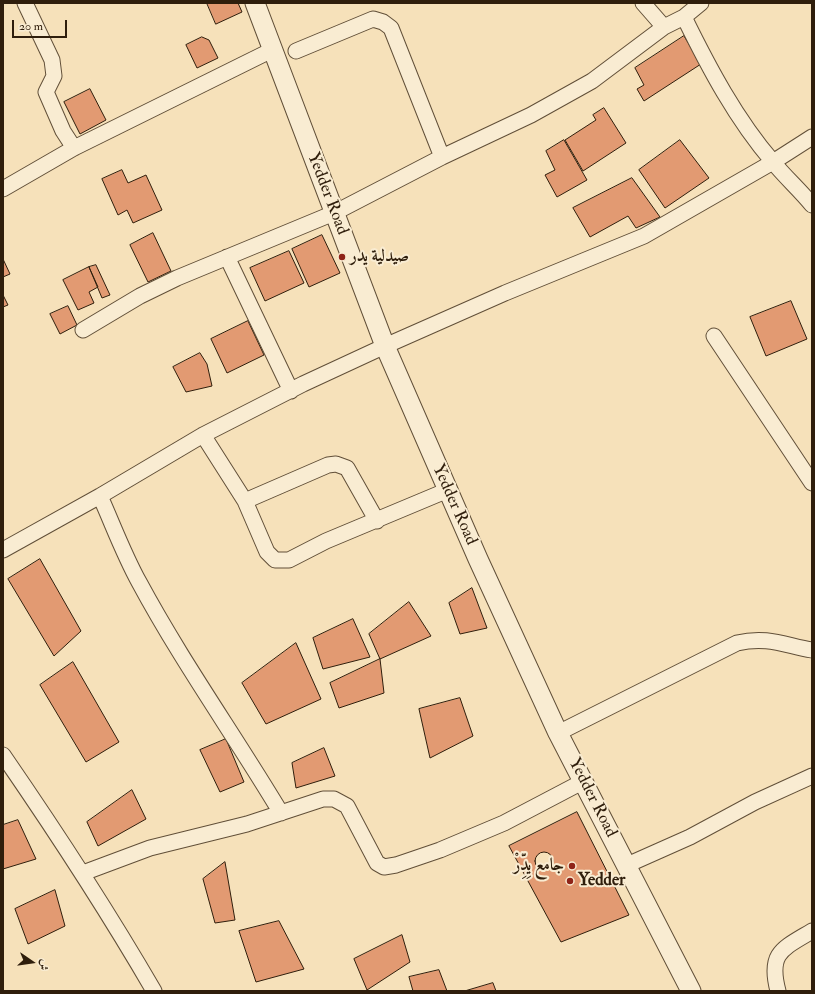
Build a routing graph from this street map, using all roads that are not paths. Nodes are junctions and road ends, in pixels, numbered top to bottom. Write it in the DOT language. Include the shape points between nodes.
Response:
graph roads {
  1 [pos="25,3"];
  2 [pos="255,3"];
  3 [pos="643,3"];
  4 [pos="701,3"];
  5 [pos="684,17"];
  6 [pos="664,27"];
  7 [pos="272,50"];
  8 [pos="296,51"];
  9 [pos="812,137"];
  10 [pos="74,148"];
  11 [pos="442,157"];
  12 [pos="773,162"];
  13 [pos="3,189"];
  14 [pos="812,205"];
  15 [pos="334,213"];
  16 [pos="227,257"];
  17 [pos="83,330"];
  18 [pos="714,336"];
  19 [pos="385,346"];
  20 [pos="291,391"];
  21 [pos="203,435"];
  22 [pos="812,483"];
  23 [pos="448,490"];
  24 [pos="100,496"];
  25 [pos="245,501"];
  26 [pos="377,521"];
  27 [pos="3,550"];
  28 [pos="812,650"];
  29 [pos="558,733"];
  30 [pos="3,755"];
  31 [pos="812,776"];
  32 [pos="584,781"];
  33 [pos="281,813"];
  34 [pos="627,865"];
  35 [pos="83,873"];
  36 [pos="812,931"];
  37 [pos="154,991"];
  38 [pos="691,991"];
  39 [pos="778,991"];
  1 -- 10 [label="street" via="52,60 54,76 46,92 63,131"];
  2 -- 7 [label="street, Yedder Road"];
  3 -- 6 [label="street"];
  4 -- 5 [label="street"];
  5 -- 6 [label="street"];
  5 -- 12 [label="street" via="723,90 744,124"];
  6 -- 11 [label="street" via="592,80 532,115"];
  7 -- 10 [label="street"];
  7 -- 15 [label="street, Yedder Road"];
  8 -- 11 [label="street" via="373,19 383,22 390,28"];
  9 -- 12 [label="street"];
  10 -- 13 [label="street"];
  11 -- 15 [label="street"];
  12 -- 14 [label="street"];
  12 -- 19 [label="street" via="644,236"];
  15 -- 16 [label="street"];
  15 -- 19 [label="street, Yedder Road"];
  16 -- 17 [label="street" via="140,296"];
  16 -- 20 [label="street"];
  18 -- 22 [label="street"];
  19 -- 20 [label="street"];
  19 -- 23 [label="street, Yedder Road"];
  20 -- 21 [label="street"];
  21 -- 24 [label="street"];
  21 -- 25 [label="street"];
  23 -- 26 [label="street"];
  23 -- 29 [label="street, Yedder Road"];
  24 -- 27 [label="street"];
  24 -- 33 [label="street" via="139,581 200,686"];
  25 -- 26 [label="street" via="328,465 336,464 347,468"];
  25 -- 26 [label="street" via="267,552 278,561 289,560 326,541"];
  28 -- 29 [label="street" via="777,642 748,640 737,643"];
  29 -- 32 [label="street, Yedder Road"];
  30 -- 35 [label="street"];
  31 -- 34 [label="street"];
  32 -- 33 [label="street" via="504,823 440,850 384,867 377,863 350,811 341,802 323,799"];
  32 -- 34 [label="street, Yedder Road"];
  33 -- 35 [label="street" via="150,848"];
  34 -- 38 [label="street, Yedder Road"];
  35 -- 37 [label="street"];
  36 -- 39 [label="street" via="792,942 777,956 774,975"];
}
